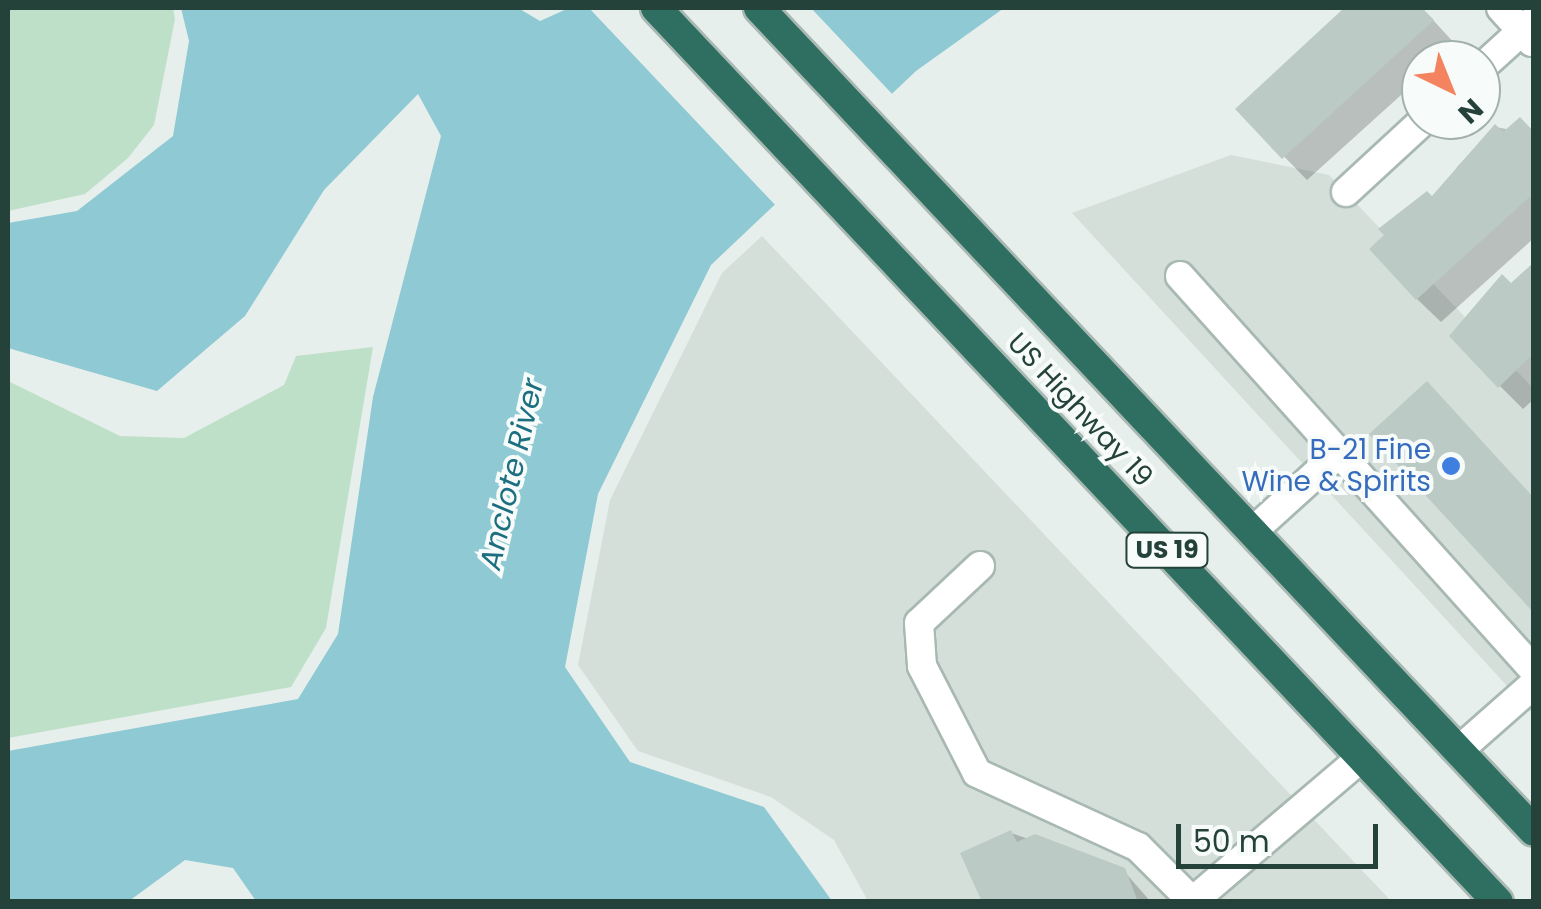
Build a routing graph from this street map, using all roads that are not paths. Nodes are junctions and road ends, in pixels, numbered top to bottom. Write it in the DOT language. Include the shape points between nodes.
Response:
graph roads {
  1 [pos="656,8"];
  2 [pos="759,8"];
  3 [pos="1501,8"];
  4 [pos="1530,31"];
  5 [pos="1501,53"];
  6 [pos="1402,140"];
  7 [pos="1346,192"];
  8 [pos="1180,276"];
  9 [pos="1339,452"];
  10 [pos="1252,532"];
  11 [pos="980,566"];
  12 [pos="1534,670"];
  13 [pos="1534,684"];
  14 [pos="1458,750"];
  15 [pos="1362,757"];
  16 [pos="1534,831"];
  17 [pos="1193,901"];
  18 [pos="1498,902"];
  1 -- 15 [label="highway, US Highway 19 / US 19"];
  2 -- 10 [label="highway, US Highway 19 / US 19"];
  3 -- 4 [label="street"];
  4 -- 5 [label="street"];
  6 -- 7 [label="street"];
  8 -- 9 [label="street"];
  9 -- 10 [label="street"];
  9 -- 12 [label="street"];
  10 -- 14 [label="highway, US Highway 19 / US 19"];
  11 -- 17 [label="street" via="919,622 922,666 977,773 1138,847"];
  13 -- 14 [label="street"];
  14 -- 16 [label="highway, US Highway 19 / US 19"];
  15 -- 17 [label="street"];
  15 -- 18 [label="highway, US Highway 19 / US 19"];
}
